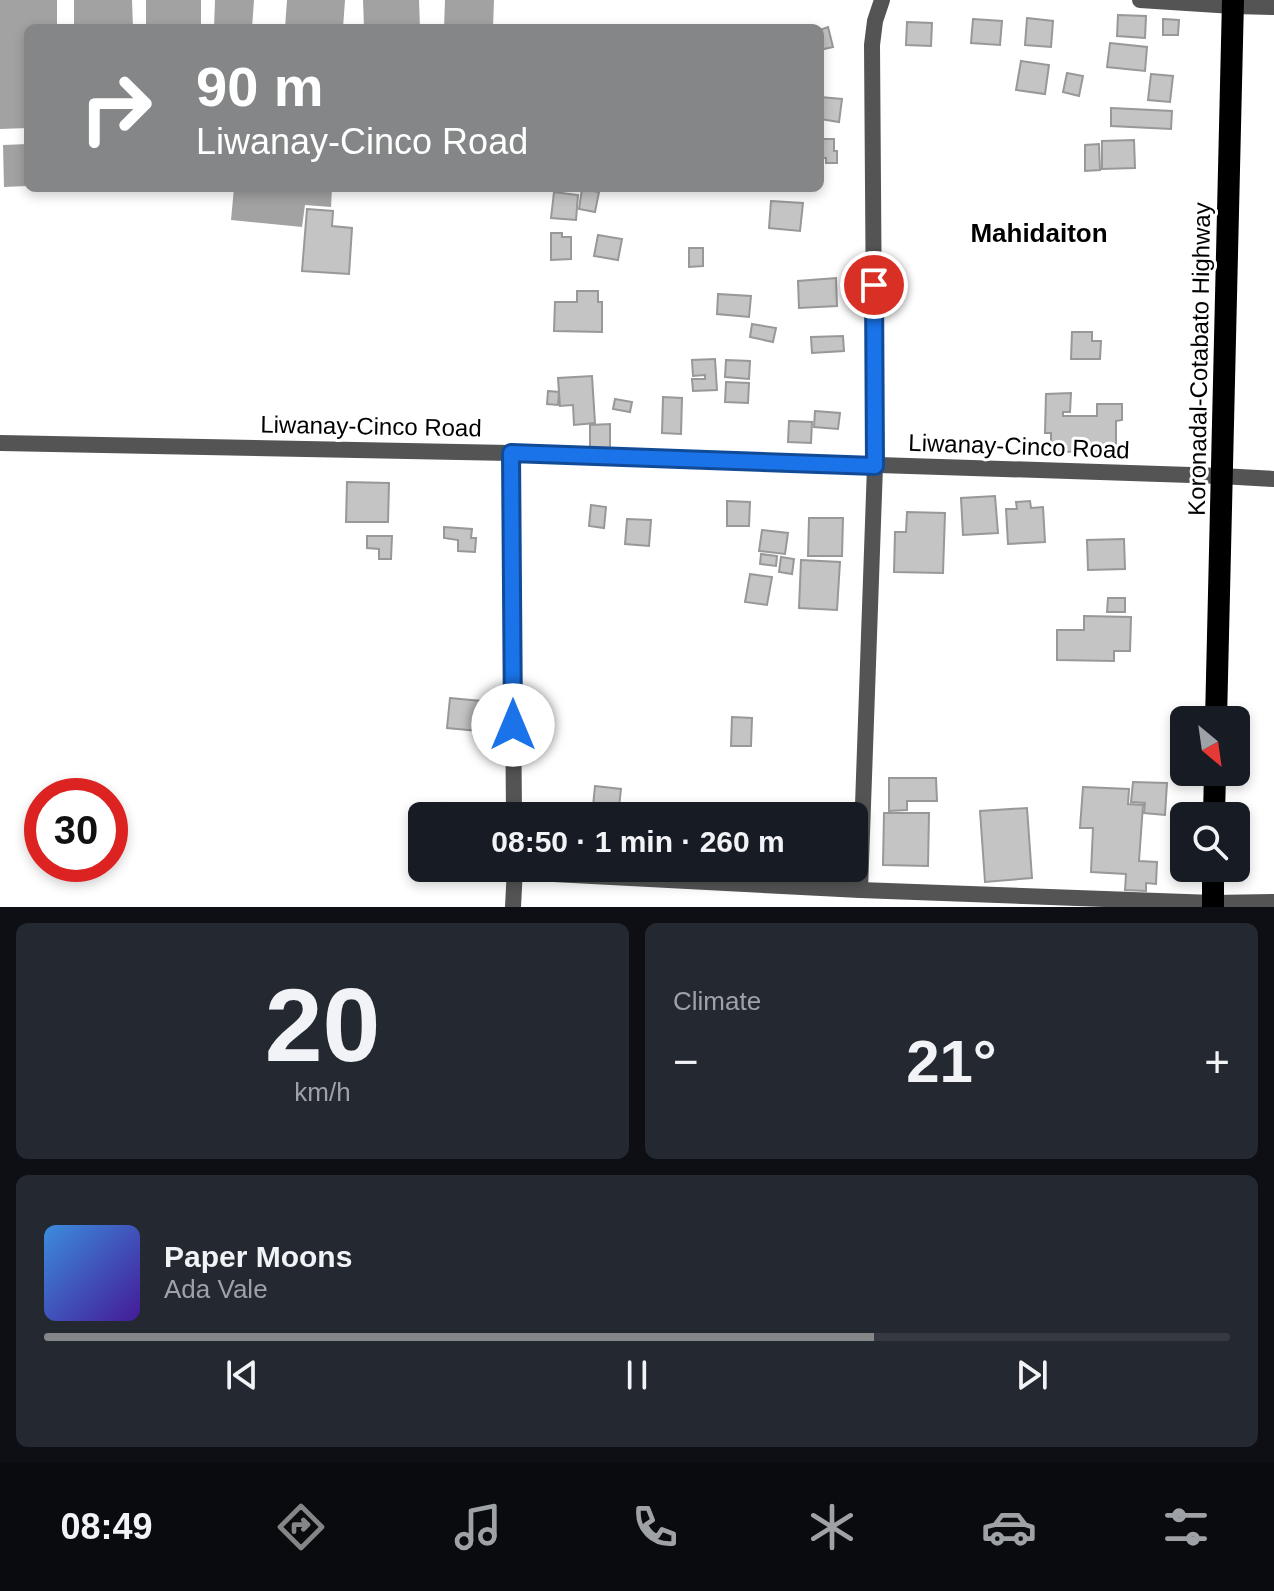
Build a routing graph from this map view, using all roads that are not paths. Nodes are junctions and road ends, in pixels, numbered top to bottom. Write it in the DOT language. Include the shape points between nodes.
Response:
graph roads {
  1 [pos="882,0"];
  2 [pos="1140,0"];
  3 [pos="1233,3"];
  4 [pos="1274,7"];
  5 [pos="0,443"];
  6 [pos="511,453"];
  7 [pos="875,466"];
  8 [pos="1221,476"];
  9 [pos="1274,479"];
  10 [pos="1216,706"];
  11 [pos="514,802"];
  12 [pos="514,882"];
  13 [pos="722,882"];
  14 [pos="1213,882"];
  15 [pos="860,890"];
  16 [pos="1274,902"];
  17 [pos="1213,905"];
  18 [pos="513,907"];
  1 -- 7 [label="street" via="872,45"];
  2 -- 3 [label="street"];
  3 -- 4 [label="street"];
  3 -- 8 [label="highway, Koronadal-Cotabato Highway"];
  5 -- 6 [label="street, Liwanay-Cinco Road"];
  6 -- 7 [label="street, Liwanay-Cinco Road"];
  6 -- 11 [label="street"];
  7 -- 8 [label="street, Liwanay-Cinco Road"];
  7 -- 15 [label="street"];
  8 -- 9 [label="street, Liwanay-Cinco Road"];
  8 -- 10 [label="highway, Koronadal-Cotabato Highway"];
  12 -- 18 [label="street"];
  13 -- 15 [label="street"];
  14 -- 17 [label="highway"];
  15 -- 17 [label="street"];
  16 -- 17 [label="street"];
}
